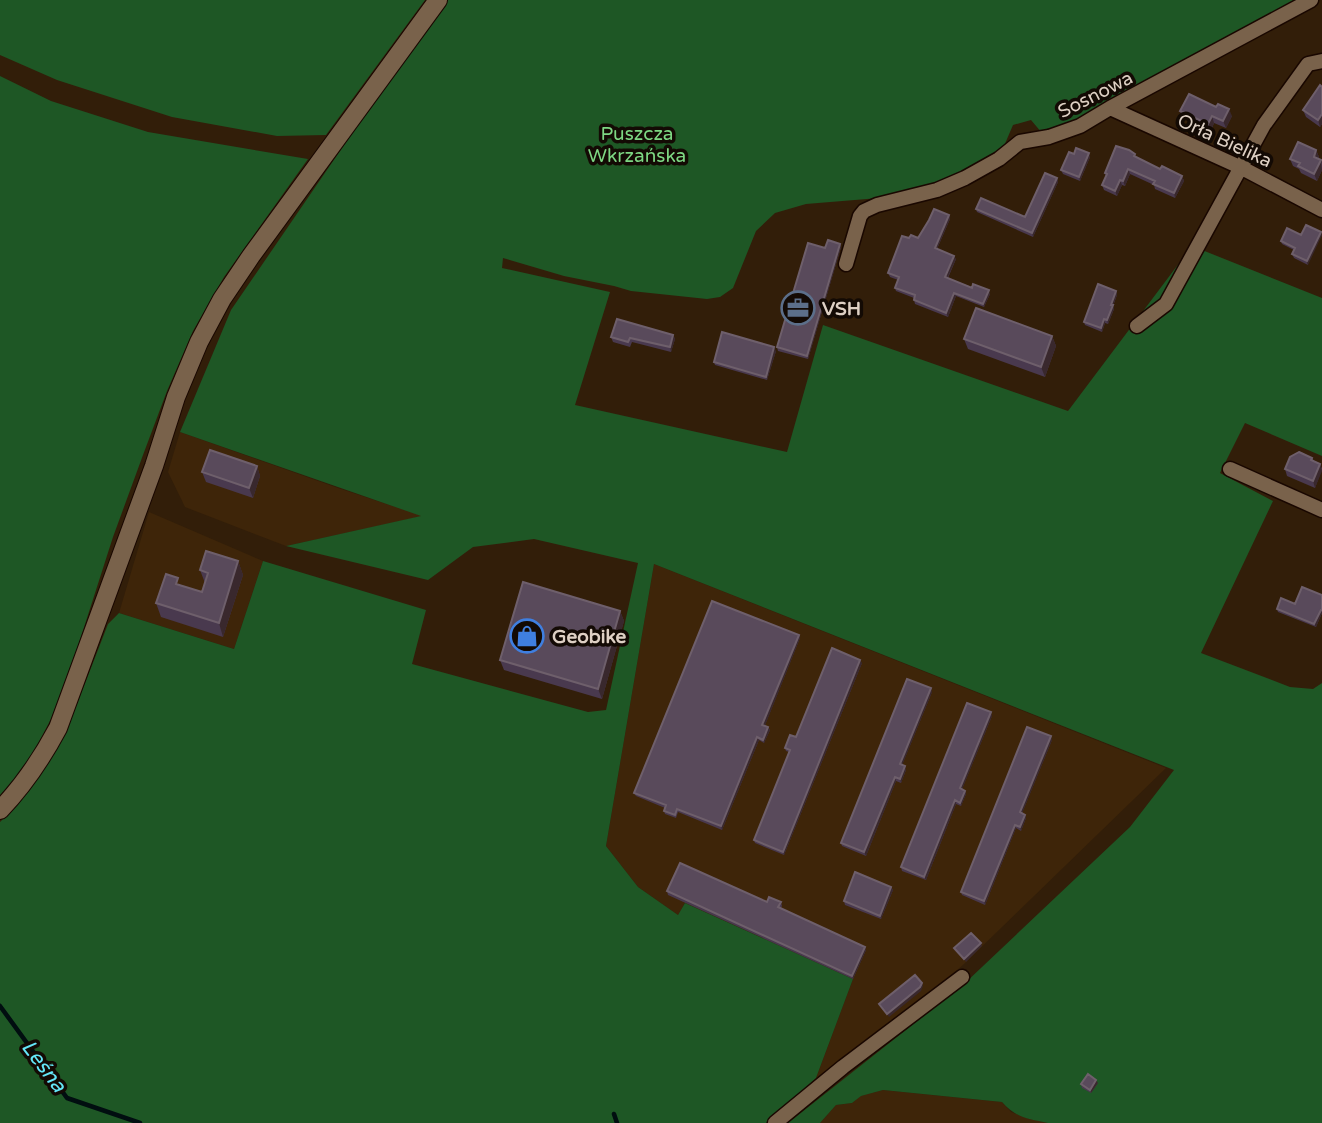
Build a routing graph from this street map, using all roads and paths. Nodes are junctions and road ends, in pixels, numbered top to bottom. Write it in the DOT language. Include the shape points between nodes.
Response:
graph roads {
  1 [pos="438,0"];
  2 [pos="1311,0"];
  3 [pos="1322,61"];
  4 [pos="1111,108"];
  5 [pos="1242,168"];
  6 [pos="1322,210"];
  7 [pos="846,264"];
  8 [pos="1137,326"];
  9 [pos="1230,469"];
  10 [pos="1322,510"];
  11 [pos="0,810"];
  12 [pos="962,977"];
  13 [pos="775,1123"];
  1 -- 11 [label="street" via="222,299 176,397 58,728 30,776"];
  2 -- 4 [label="street, Sosnowa"];
  3 -- 5 [label="street" via="1308,64 1264,125"];
  4 -- 5 [label="street, Orła Bielika"];
  4 -- 7 [label="street, Sosnowa" via="1080,126 1020,142 999,159 937,190 864,211"];
  5 -- 6 [label="street, Orła Bielika"];
  5 -- 8 [label="street" via="1166,304"];
  9 -- 10 [label="street"];
  12 -- 13 [label="street"];
}
